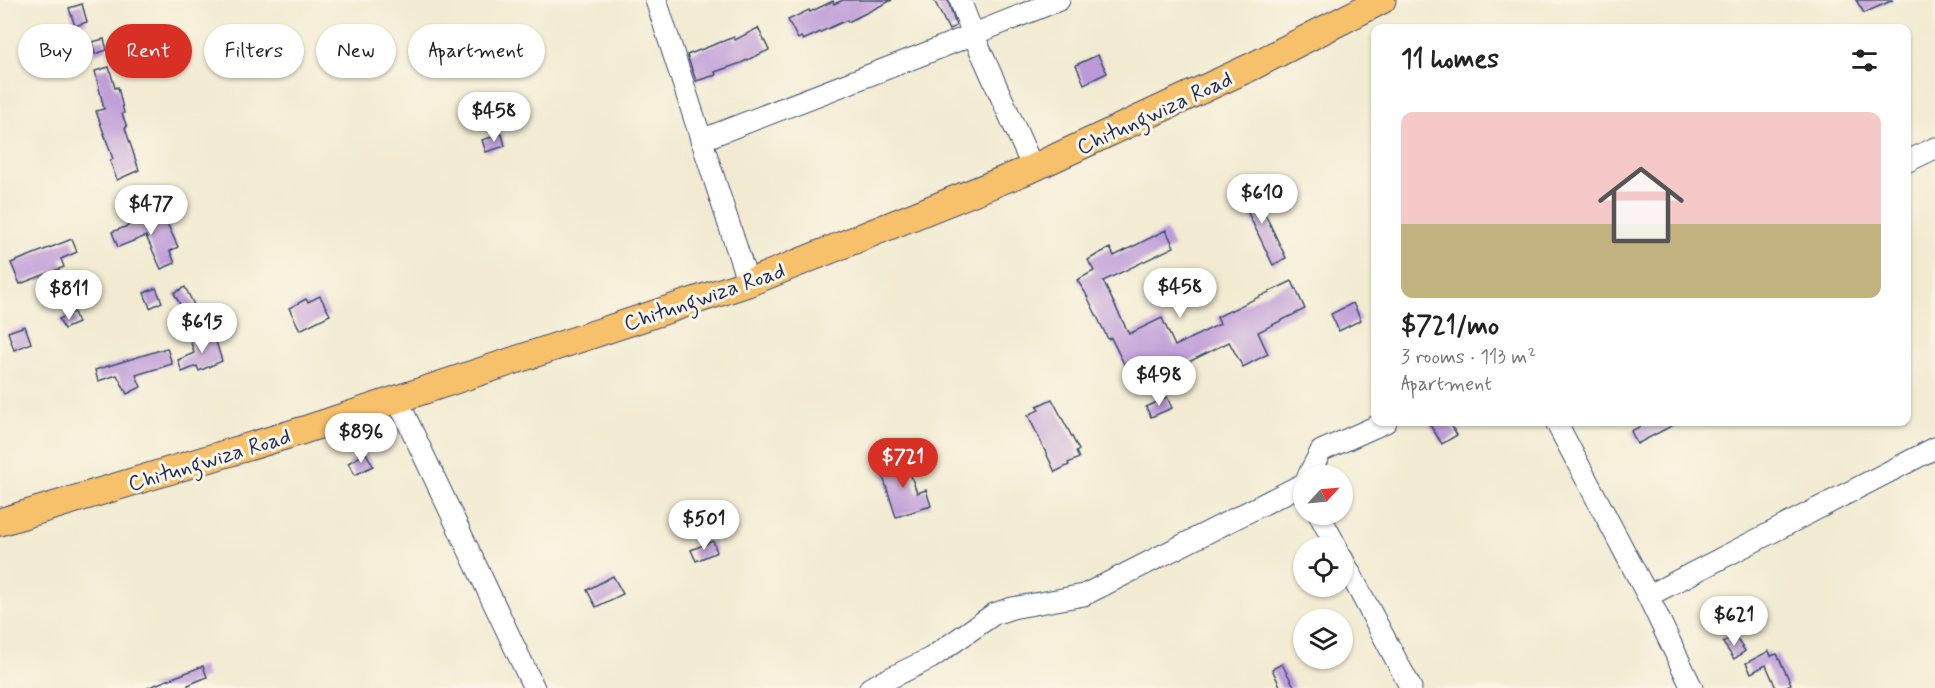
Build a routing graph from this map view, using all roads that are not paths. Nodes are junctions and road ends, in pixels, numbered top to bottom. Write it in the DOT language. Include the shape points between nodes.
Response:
graph roads {
  1 [pos="656,0"];
  2 [pos="960,0"];
  3 [pos="1059,0"];
  4 [pos="1382,0"];
  5 [pos="973,34"];
  6 [pos="700,140"];
  7 [pos="1935,148"];
  8 [pos="1911,160"];
  9 [pos="1033,168"];
  10 [pos="748,283"];
  11 [pos="397,399"];
  12 [pos="1377,426"];
  13 [pos="1558,426"];
  14 [pos="1935,448"];
  15 [pos="1314,465"];
  16 [pos="1293,489"];
  17 [pos="0,522"];
  18 [pos="1353,579"];
  19 [pos="1648,596"];
  20 [pos="534,688"];
  21 [pos="870,688"];
  22 [pos="1411,688"];
  23 [pos="1692,688"];
  1 -- 6 [label="street"];
  2 -- 5 [label="street"];
  3 -- 5 [label="street"];
  4 -- 9 [label="main road, Chitungwiza Road" via="1253,66"];
  5 -- 6 [label="street"];
  5 -- 9 [label="street"];
  6 -- 10 [label="street"];
  7 -- 8 [label="street"];
  9 -- 10 [label="main road, Chitungwiza Road"];
  10 -- 11 [label="main road, Chitungwiza Road"];
  11 -- 17 [label="main road, Chitungwiza Road"];
  11 -- 20 [label="street"];
  12 -- 15 [label="street" via="1321,451"];
  13 -- 19 [label="street"];
  14 -- 19 [label="street"];
  16 -- 21 [label="street" via="1084,595 994,614 931,658"];
  18 -- 22 [label="street"];
  19 -- 23 [label="street"];
}
